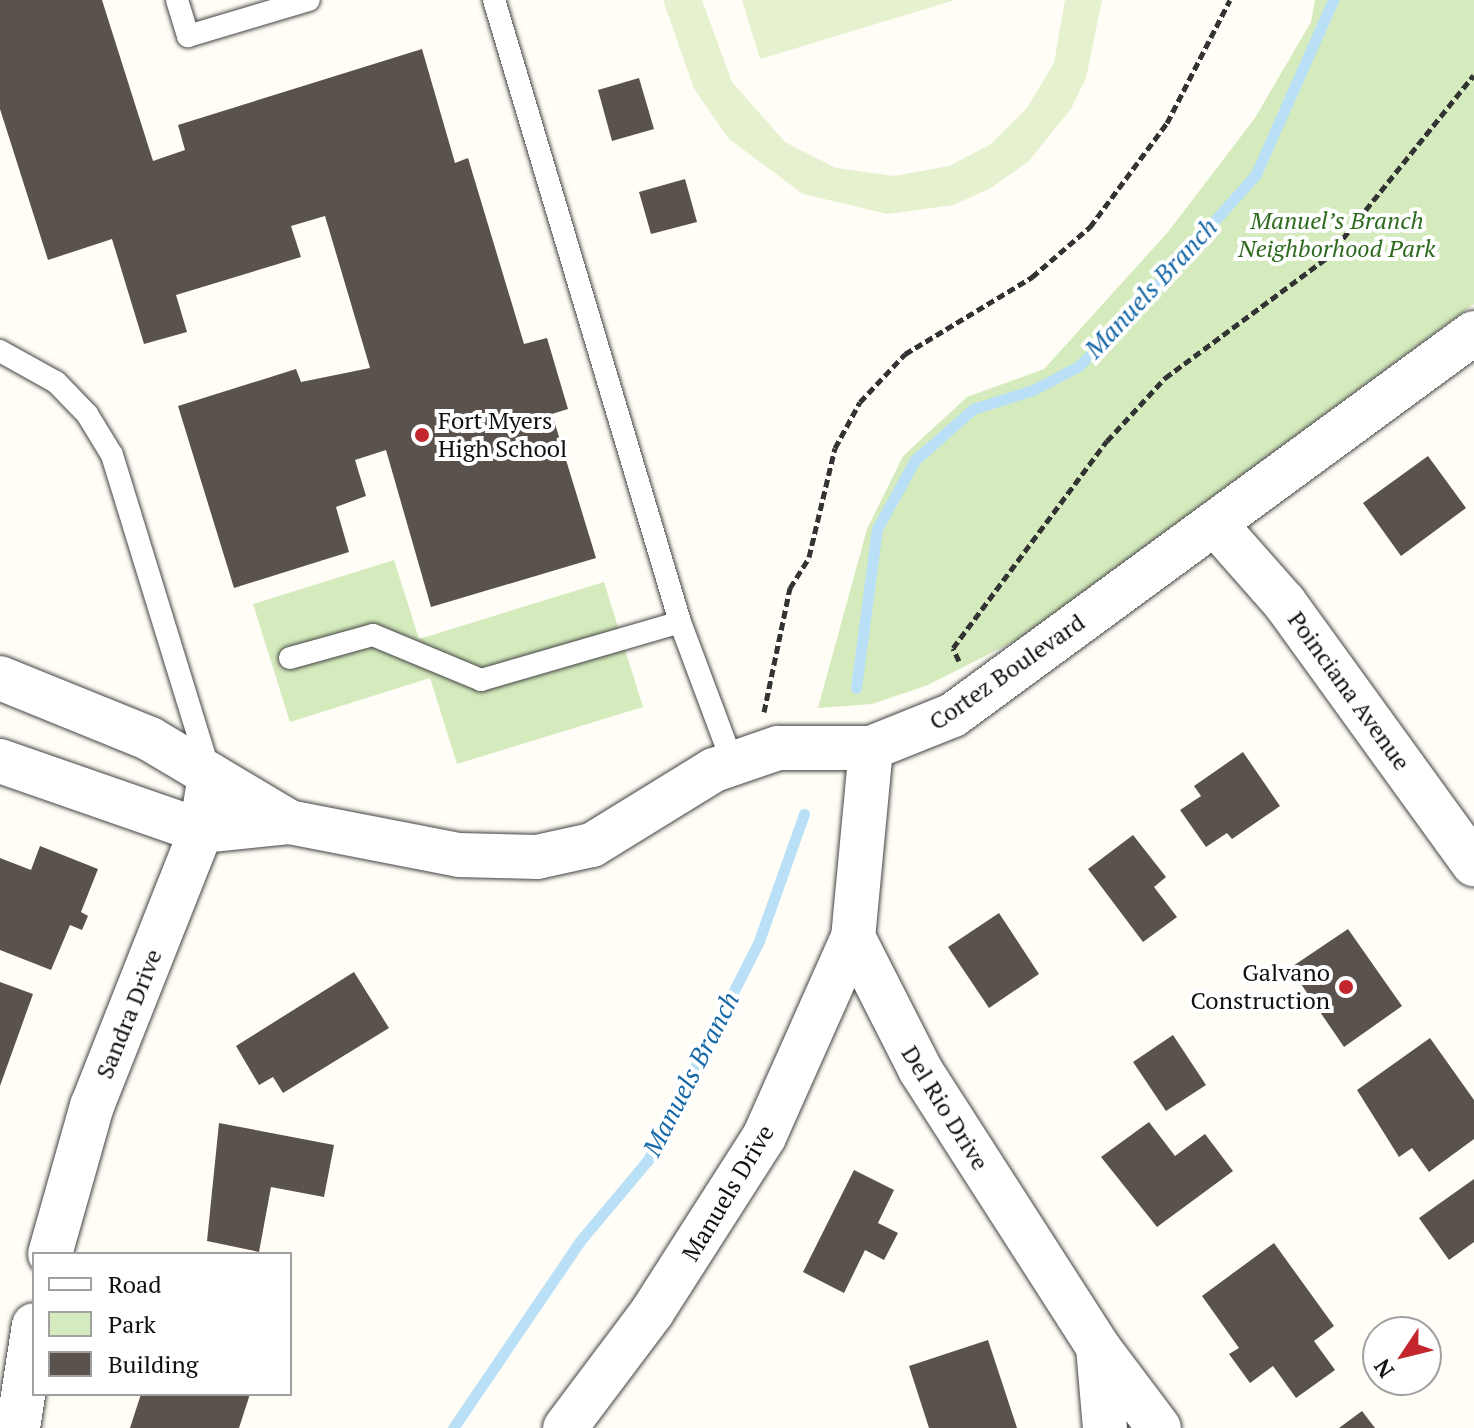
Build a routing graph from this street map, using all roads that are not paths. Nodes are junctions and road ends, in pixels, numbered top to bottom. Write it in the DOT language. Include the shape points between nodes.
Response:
graph roads {
  1 [pos="177,0"];
  2 [pos="309,0"];
  3 [pos="494,0"];
  4 [pos="1474,333"];
  5 [pos="0,351"];
  6 [pos="1216,525"];
  7 [pos="680,622"];
  8 [pos="290,658"];
  9 [pos="0,678"];
  10 [pos="871,748"];
  11 [pos="744,760"];
  12 [pos="0,761"];
  13 [pos="210,775"];
  14 [pos="289,822"];
  15 [pos="201,831"];
  16 [pos="1474,864"];
  17 [pos="853,937"];
  18 [pos="51,1252"];
  19 [pos="32,1338"];
  20 [pos="1098,1347"];
  21 [pos="18,1428"];
  22 [pos="565,1428"];
  23 [pos="1105,1428"];
  24 [pos="1159,1428"];
  1 -- 2 [label="lane" via="188,36"];
  3 -- 7 [label="lane"];
  4 -- 6 [label="street, Cortez Boulevard"];
  5 -- 13 [label="lane" via="56,382 87,414 112,455"];
  6 -- 10 [label="street, Cortez Boulevard" via="975,699 913,736"];
  6 -- 16 [label="street, Poinciana Avenue" via="1284,602"];
  7 -- 8 [label="lane" via="481,680 373,635"];
  7 -- 11 [label="lane"];
  9 -- 13 [label="street, Cortez Boulevard" via="150,739"];
  10 -- 11 [label="street, Cortez Boulevard" via="778,748"];
  10 -- 17 [label="street"];
  11 -- 14 [label="street, Cortez Boulevard" via="592,845 537,857 459,855"];
  12 -- 15 [label="street, Cortez Boulevard"];
  13 -- 14 [label="street, Cortez Boulevard"];
  13 -- 15 [label="street, Sandra Drive"];
  14 -- 15 [label="street, Cortez Boulevard"];
  15 -- 18 [label="street, Sandra Drive" via="92,1106"];
  17 -- 20 [label="street, Del Rio Drive" via="921,1071"];
  17 -- 22 [label="street, Manuels Drive" via="764,1137 652,1312"];
  19 -- 21 [label="street"];
  20 -- 23 [label="street"];
  20 -- 24 [label="street, Del Rio Drive"];
}
